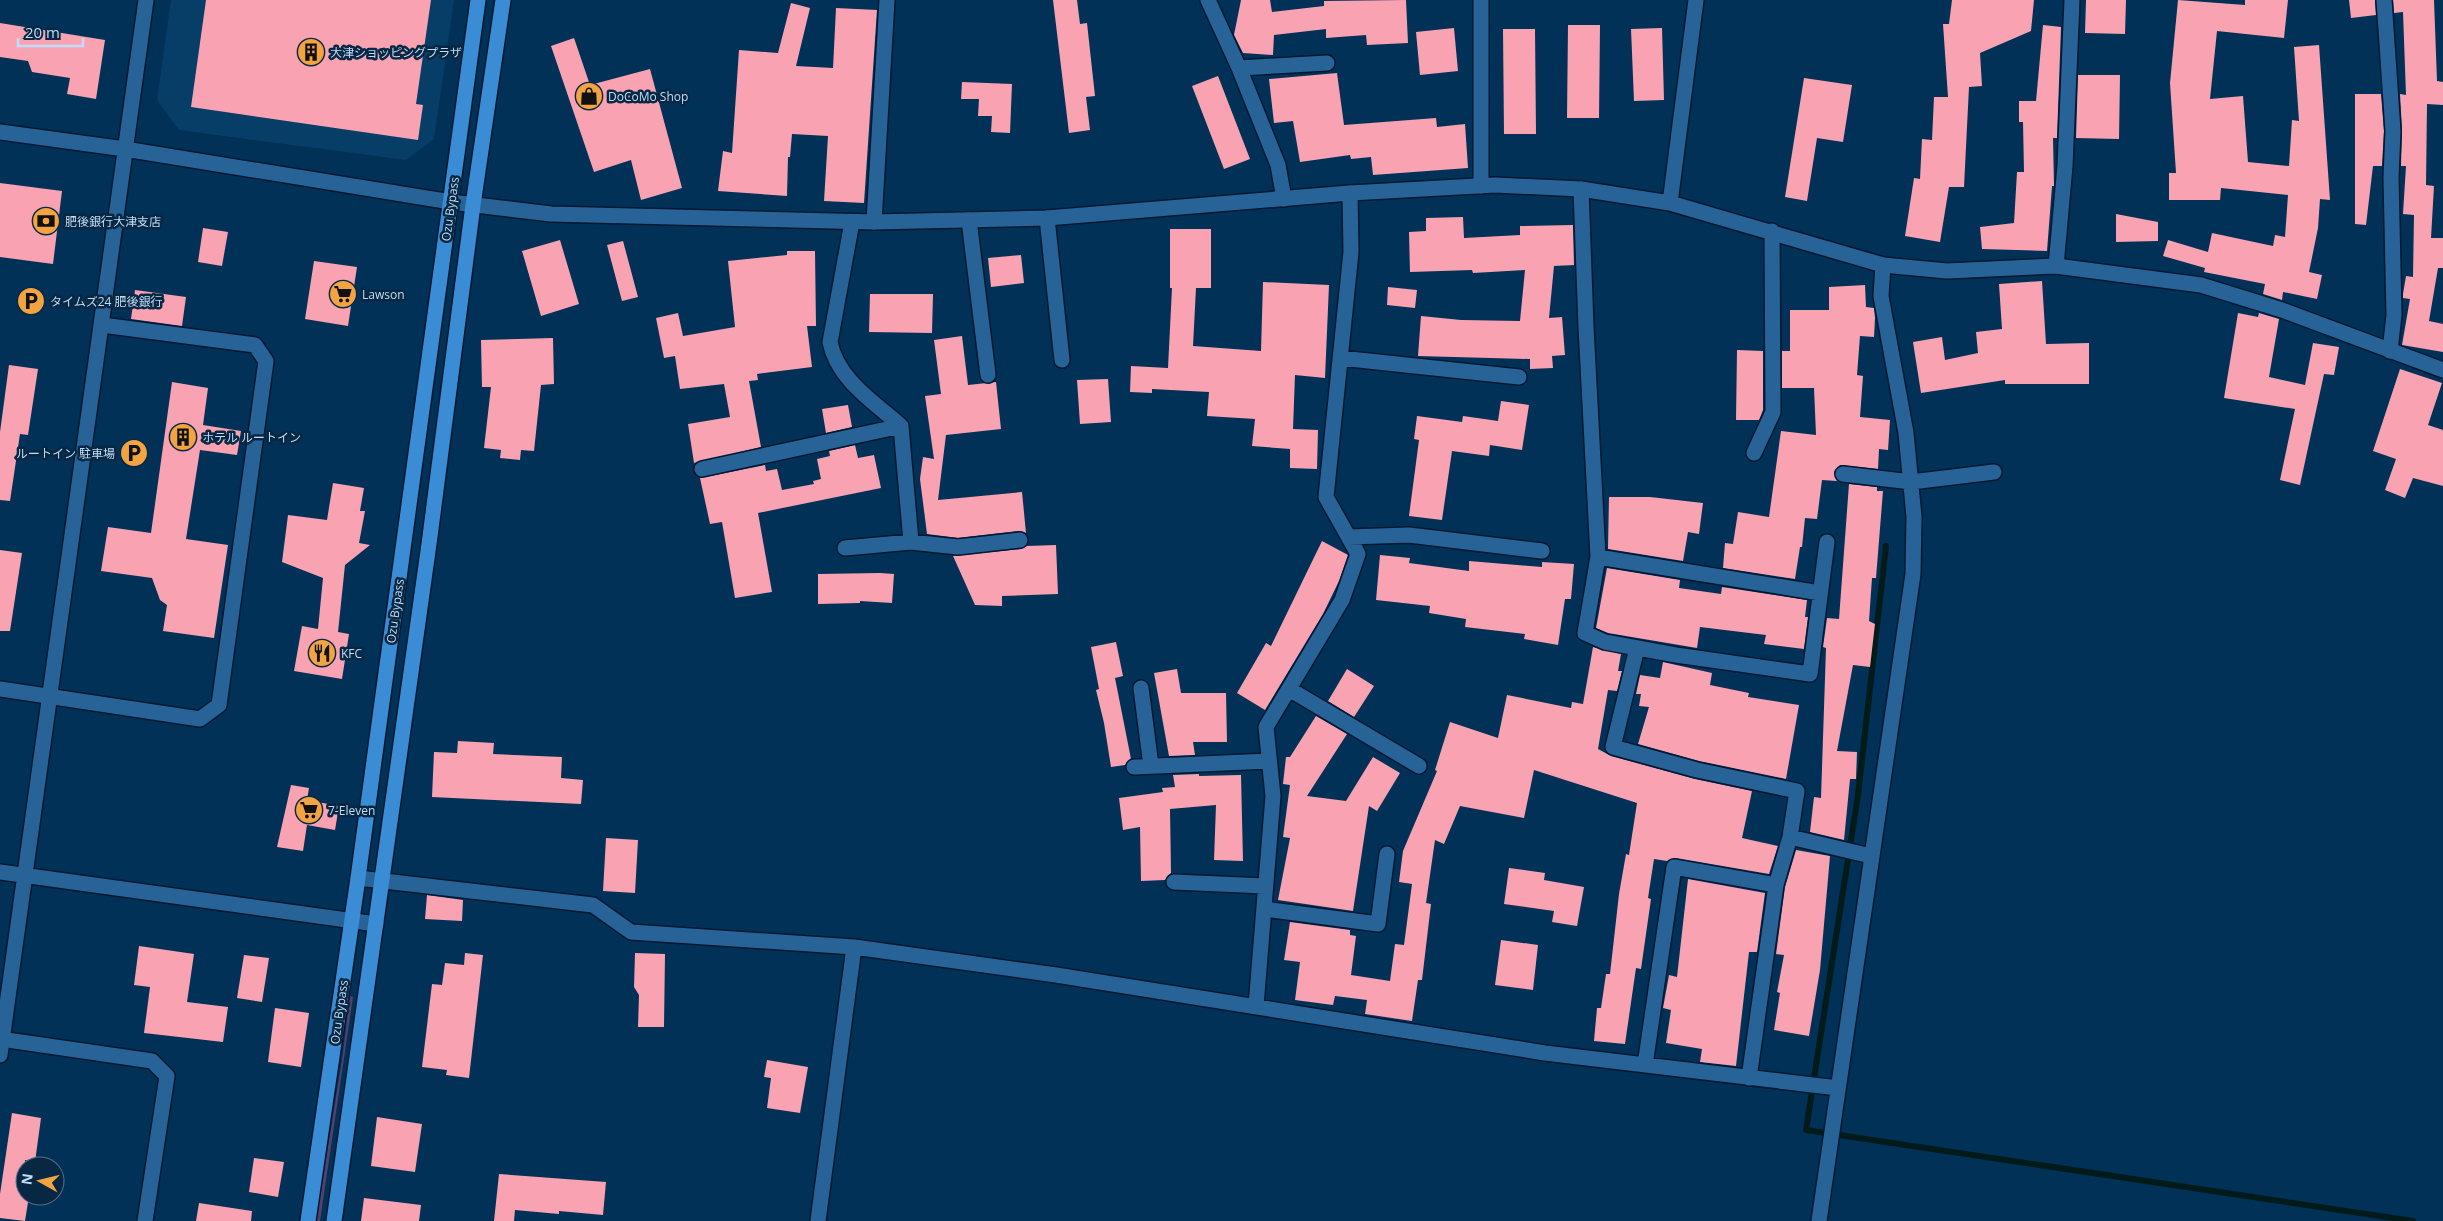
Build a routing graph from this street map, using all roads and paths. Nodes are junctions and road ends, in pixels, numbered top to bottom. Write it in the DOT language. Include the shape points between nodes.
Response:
graph roads {
  1 [pos="146,0"];
  2 [pos="478,0"];
  3 [pos="503,0"];
  4 [pos="887,0"];
  5 [pos="1208,0"];
  6 [pos="1481,0"];
  7 [pos="1696,0"];
  8 [pos="2072,0"];
  9 [pos="2384,0"];
  10 [pos="1327,63"];
  11 [pos="1239,68"];
  12 [pos="0,132"];
  13 [pos="125,149"];
  14 [pos="1481,186"];
  15 [pos="1581,189"];
  16 [pos="1350,193"];
  17 [pos="1284,199"];
  18 [pos="450,202"];
  19 [pos="1670,203"];
  20 [pos="473,205"];
  21 [pos="1047,218"];
  22 [pos="969,220"];
  23 [pos="852,222"];
  24 [pos="874,222"];
  25 [pos="1772,231"];
  26 [pos="1883,265"];
  27 [pos="2056,266"];
  28 [pos="102,325"];
  29 [pos="2390,351"];
  30 [pos="1340,358"];
  31 [pos="1062,360"];
  32 [pos="2443,370"];
  33 [pos="988,375"];
  34 [pos="1519,377"];
  35 [pos="901,426"];
  36 [pos="1754,453"];
  37 [pos="702,469"];
  38 [pos="1994,472"];
  39 [pos="1843,474"];
  40 [pos="1911,482"];
  41 [pos="1348,537"];
  42 [pos="1020,540"];
  43 [pos="911,542"];
  44 [pos="1827,542"];
  45 [pos="845,548"];
  46 [pos="1542,551"];
  47 [pos="1598,557"];
  48 [pos="1820,593"];
  49 [pos="1638,648"];
  50 [pos="1141,688"];
  51 [pos="1289,688"];
  52 [pos="0,689"];
  53 [pos="50,697"];
  54 [pos="1269,762"];
  55 [pos="1151,766"];
  56 [pos="1419,766"];
  57 [pos="1134,767"];
  58 [pos="1790,837"];
  59 [pos="1387,854"];
  60 [pos="1871,856"];
  61 [pos="0,872"];
  62 [pos="26,876"];
  63 [pos="358,878"];
  64 [pos="382,880"];
  65 [pos="1174,882"];
  66 [pos="1776,885"];
  67 [pos="1265,886"];
  68 [pos="1264,909"];
  69 [pos="352,920"];
  70 [pos="376,924"];
  71 [pos="854,947"];
  72 [pos="1256,1006"];
  73 [pos="1,1045"];
  74 [pos="1645,1065"];
  75 [pos="1749,1078"];
  76 [pos="1838,1088"];
  77 [pos="145,1221"];
  78 [pos="308,1221"];
  79 [pos="334,1221"];
  80 [pos="818,1221"];
  81 [pos="1819,1221"];
  1 -- 13 [label="street"];
  2 -- 18 [label="highway, Ozu Bypass"];
  3 -- 20 [label="highway, Ozu Bypass"];
  4 -- 24 [label="street"];
  5 -- 11 [label="street"];
  6 -- 14 [label="street"];
  7 -- 19 [label="street"];
  8 -- 27 [label="street" via="2065,166"];
  9 -- 29 [label="street" via="2393,131 2394,315"];
  10 -- 11 [label="street"];
  11 -- 17 [label="street" via="1278,164"];
  12 -- 13 [label="street"];
  13 -- 18 [label="street"];
  13 -- 28 [label="street"];
  14 -- 15 [label="street"];
  14 -- 16 [label="street"];
  15 -- 19 [label="street"];
  15 -- 47 [label="street"];
  16 -- 17 [label="street"];
  16 -- 30 [label="street" via="1351,252"];
  17 -- 21 [label="street"];
  18 -- 20 [label="street"];
  18 -- 63 [label="highway, Ozu Bypass"];
  19 -- 25 [label="street"];
  20 -- 23 [label="street" via="551,214"];
  20 -- 64 [label="highway, Ozu Bypass"];
  21 -- 22 [label="street"];
  21 -- 31 [label="street"];
  22 -- 24 [label="street"];
  22 -- 33 [label="street"];
  23 -- 24 [label="street"];
  23 -- 35 [label="street" via="830,342 833,356 842,373"];
  25 -- 26 [label="street"];
  25 -- 36 [label="street" via="1773,412"];
  26 -- 27 [label="street" via="1947,271"];
  26 -- 40 [label="street" via="1881,296 1906,432"];
  27 -- 29 [label="street" via="2201,285 2282,310"];
  28 -- 53 [label="street"];
  28 -- 53 [label="street" via="255,345 266,362 219,705 200,718"];
  29 -- 32 [label="street"];
  30 -- 34 [label="street"];
  30 -- 41 [label="street" via="1326,497"];
  35 -- 37 [label="street"];
  35 -- 43 [label="street"];
  38 -- 40 [label="street"];
  39 -- 40 [label="street"];
  40 -- 60 [label="street" via="1913,574"];
  41 -- 46 [label="street" via="1409,535"];
  41 -- 51 [label="street" via="1358,554 1342,600"];
  42 -- 43 [label="street" via="958,547"];
  43 -- 45 [label="street"];
  44 -- 48 [label="street"];
  47 -- 48 [label="street"];
  47 -- 49 [label="street" via="1585,633 1604,642"];
  48 -- 49 [label="street" via="1810,674"];
  49 -- 58 [label="street" via="1613,747 1697,770 1797,791"];
  50 -- 55 [label="street"];
  51 -- 54 [label="street" via="1266,727"];
  51 -- 56 [label="street"];
  52 -- 53 [label="street"];
  53 -- 62 [label="street"];
  54 -- 55 [label="street"];
  54 -- 67 [label="street" via="1273,796"];
  55 -- 57 [label="street"];
  58 -- 60 [label="street"];
  58 -- 66 [label="street"];
  59 -- 68 [label="street" via="1378,924"];
  60 -- 76 [label="street"];
  61 -- 62 [label="street"];
  62 -- 69 [label="street"];
  62 -- 73 [label="street"];
  63 -- 64 [label="street"];
  63 -- 69 [label="highway, Ozu Bypass"];
  64 -- 70 [label="highway, Ozu Bypass"];
  64 -- 71 [label="street" via="593,905 631,932"];
  65 -- 67 [label="street"];
  66 -- 74 [label="street" via="1674,868"];
  66 -- 75 [label="street"];
  67 -- 68 [label="street"];
  68 -- 72 [label="street"];
  69 -- 70 [label="street"];
  69 -- 78 [label="highway, Ozu Bypass"];
  70 -- 79 [label="highway, Ozu Bypass"];
  71 -- 72 [label="street"];
  71 -- 80 [label="street"];
  72 -- 74 [label="street" via="1545,1053"];
  73 -- 77 [label="street" via="152,1061 167,1076"];
  74 -- 75 [label="street"];
  75 -- 76 [label="street"];
  76 -- 81 [label="street"];
}
